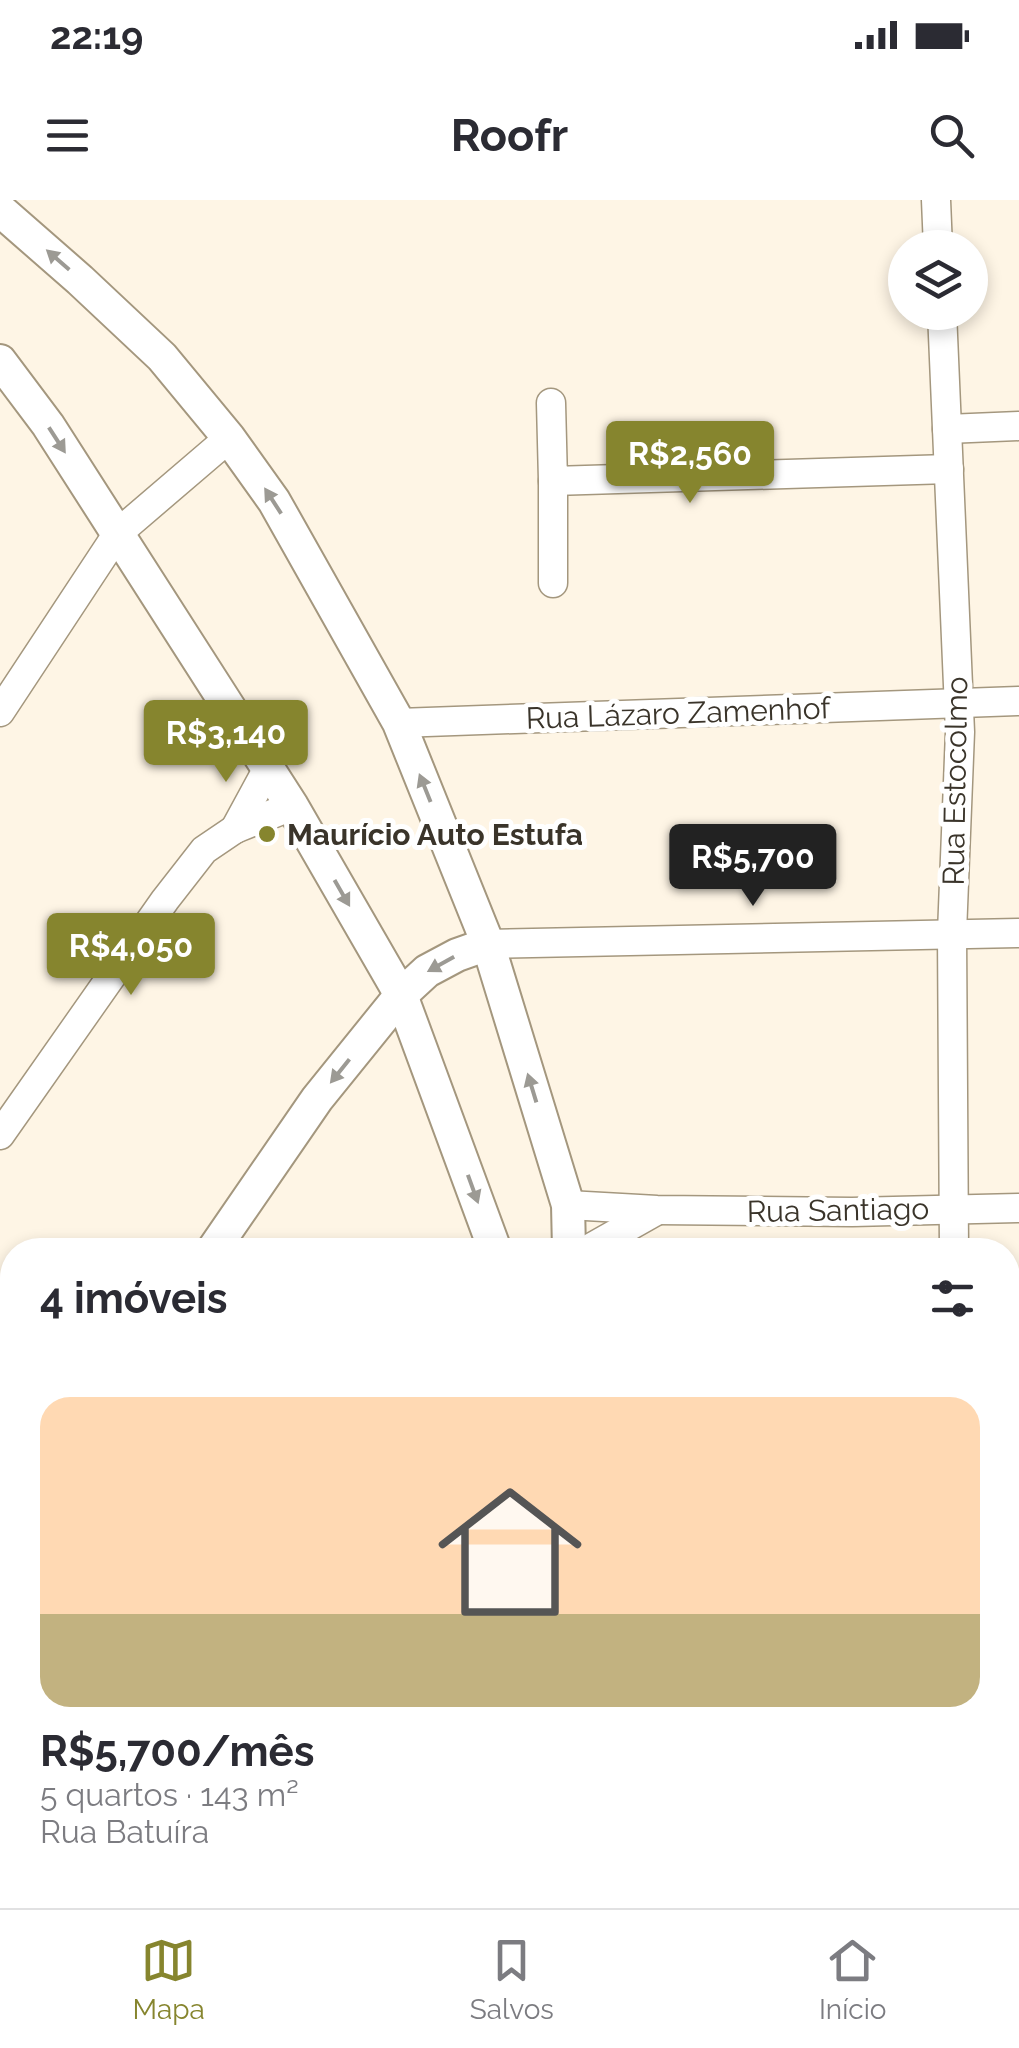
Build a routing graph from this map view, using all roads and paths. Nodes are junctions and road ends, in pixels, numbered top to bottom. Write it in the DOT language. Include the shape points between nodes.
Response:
graph roads {
  1 [pos="936,200"];
  2 [pos="0,210"];
  3 [pos="937,230"];
  4 [pos="943,330"];
  5 [pos="0,361"];
  6 [pos="550,403"];
  7 [pos="1019,426"];
  8 [pos="947,428"];
  9 [pos="229,438"];
  10 [pos="949,469"];
  11 [pos="553,482"];
  12 [pos="118,534"];
  13 [pos="553,583"];
  14 [pos="1019,702"];
  15 [pos="958,703"];
  16 [pos="0,712"];
  17 [pos="399,723"];
  18 [pos="268,768"];
  19 [pos="292,806"];
  20 [pos="235,829"];
  21 [pos="952,933"];
  22 [pos="1019,933"];
  23 [pos="488,944"];
  24 [pos="402,995"];
  25 [pos="0,1135"];
  26 [pos="568,1205"];
  27 [pos="1019,1208"];
  28 [pos="953,1209"];
  29 [pos="658,1210"];
  30 [pos="221,1238"];
  31 [pos="491,1238"];
  32 [pos="569,1238"];
  33 [pos="608,1238"];
  34 [pos="954,1238"];
  1 -- 3 [label="street"];
  9 -- 2 [label="street, one-way" via="162,358"];
  4 -- 8 [label="street, Rua Estocolmo"];
  5 -- 12 [label="street, one-way"];
  6 -- 11 [label="street"];
  7 -- 8 [label="street"];
  8 -- 10 [label="street, Rua Estocolmo"];
  9 -- 12 [label="street"];
  17 -- 9 [label="street, one-way" via="274,501"];
  10 -- 11 [label="street"];
  10 -- 15 [label="street, Rua Estocolmo"];
  11 -- 13 [label="street"];
  12 -- 16 [label="street"];
  12 -- 18 [label="street"];
  14 -- 15 [label="street, Rua Lázaro Zamenhof"];
  15 -- 17 [label="street, Rua Lázaro Zamenhof"];
  15 -- 21 [label="street, Rua Estocolmo"];
  23 -- 17 [label="street, one-way"];
  18 -- 19 [label="street"];
  18 -- 20 [label="street"];
  19 -- 20 [label="street"];
  19 -- 24 [label="street, one-way"];
  20 -- 25 [label="street" via="204,850 165,900"];
  21 -- 22 [label="street"];
  21 -- 23 [label="street"];
  21 -- 28 [label="street, Rua Estocolmo"];
  23 -- 24 [label="street, one-way" via="427,971"];
  26 -- 23 [label="street, one-way"];
  24 -- 30 [label="street, one-way" via="317,1098"];
  24 -- 31 [label="street, one-way"];
  26 -- 29 [label="street, Rua Santiago"];
  26 -- 32 [label="street"];
  27 -- 28 [label="street, Rua Santiago"];
  28 -- 29 [label="street, Rua Santiago"];
  28 -- 34 [label="street, Rua Estocolmo"];
  29 -- 33 [label="street, Rua Santiago"];
}
